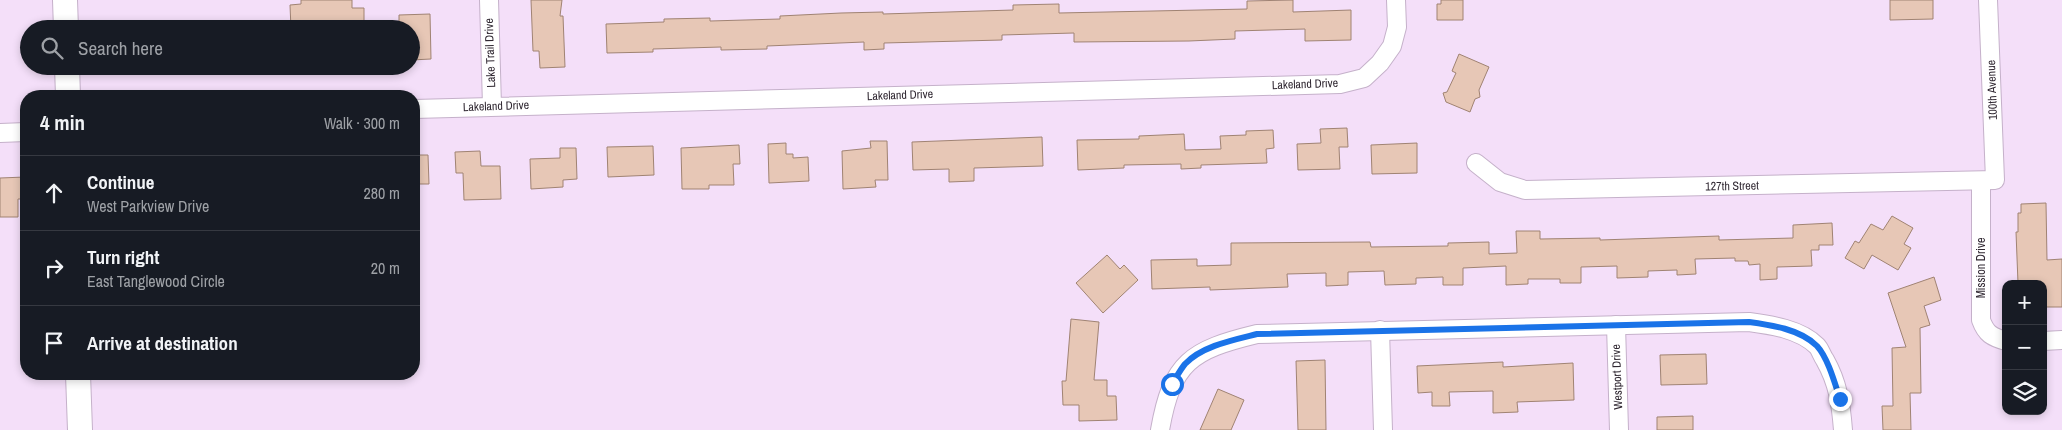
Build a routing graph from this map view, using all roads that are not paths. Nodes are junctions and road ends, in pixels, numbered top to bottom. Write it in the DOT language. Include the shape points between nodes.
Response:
graph roads {
  1 [pos="65,0"];
  2 [pos="489,0"];
  3 [pos="1396,0"];
  4 [pos="1988,0"];
  5 [pos="66,20"];
  6 [pos="67,75"];
  7 [pos="68,90"];
  8 [pos="492,106"];
  9 [pos="420,109"];
  10 [pos="0,132"];
  11 [pos="20,132"];
  12 [pos="1476,163"];
  13 [pos="1988,180"];
  14 [pos="1616,325"];
  15 [pos="1380,330"];
  16 [pos="2002,340"];
  17 [pos="2062,340"];
  18 [pos="2047,341"];
  19 [pos="78,380"];
  20 [pos="80,430"];
  21 [pos="1160,430"];
  22 [pos="1383,430"];
  23 [pos="1619,430"];
  24 [pos="1843,430"];
  1 -- 5 [label="street"];
  2 -- 8 [label="street, Lake Trail Drive"];
  3 -- 8 [label="street, Lakeland Drive" via="1397,27 1392,46 1364,78 1340,84"];
  4 -- 13 [label="street, 100th Avenue"];
  6 -- 7 [label="street"];
  8 -- 9 [label="street, Lakeland Drive"];
  10 -- 11 [label="street"];
  12 -- 13 [label="street, 127th Street" via="1500,182 1525,190"];
  13 -- 16 [label="street, Mission Drive" via="1981,320 1991,336"];
  14 -- 15 [label="street"];
  14 -- 23 [label="street, Westport Drive"];
  14 -- 24 [label="street" via="1749,322 1776,325 1799,335 1817,346 1831,371 1840,399"];
  15 -- 21 [label="street" via="1257,334 1202,352 1185,364 1172,384"];
  15 -- 22 [label="street"];
  17 -- 18 [label="street"];
  19 -- 20 [label="street"];
}
